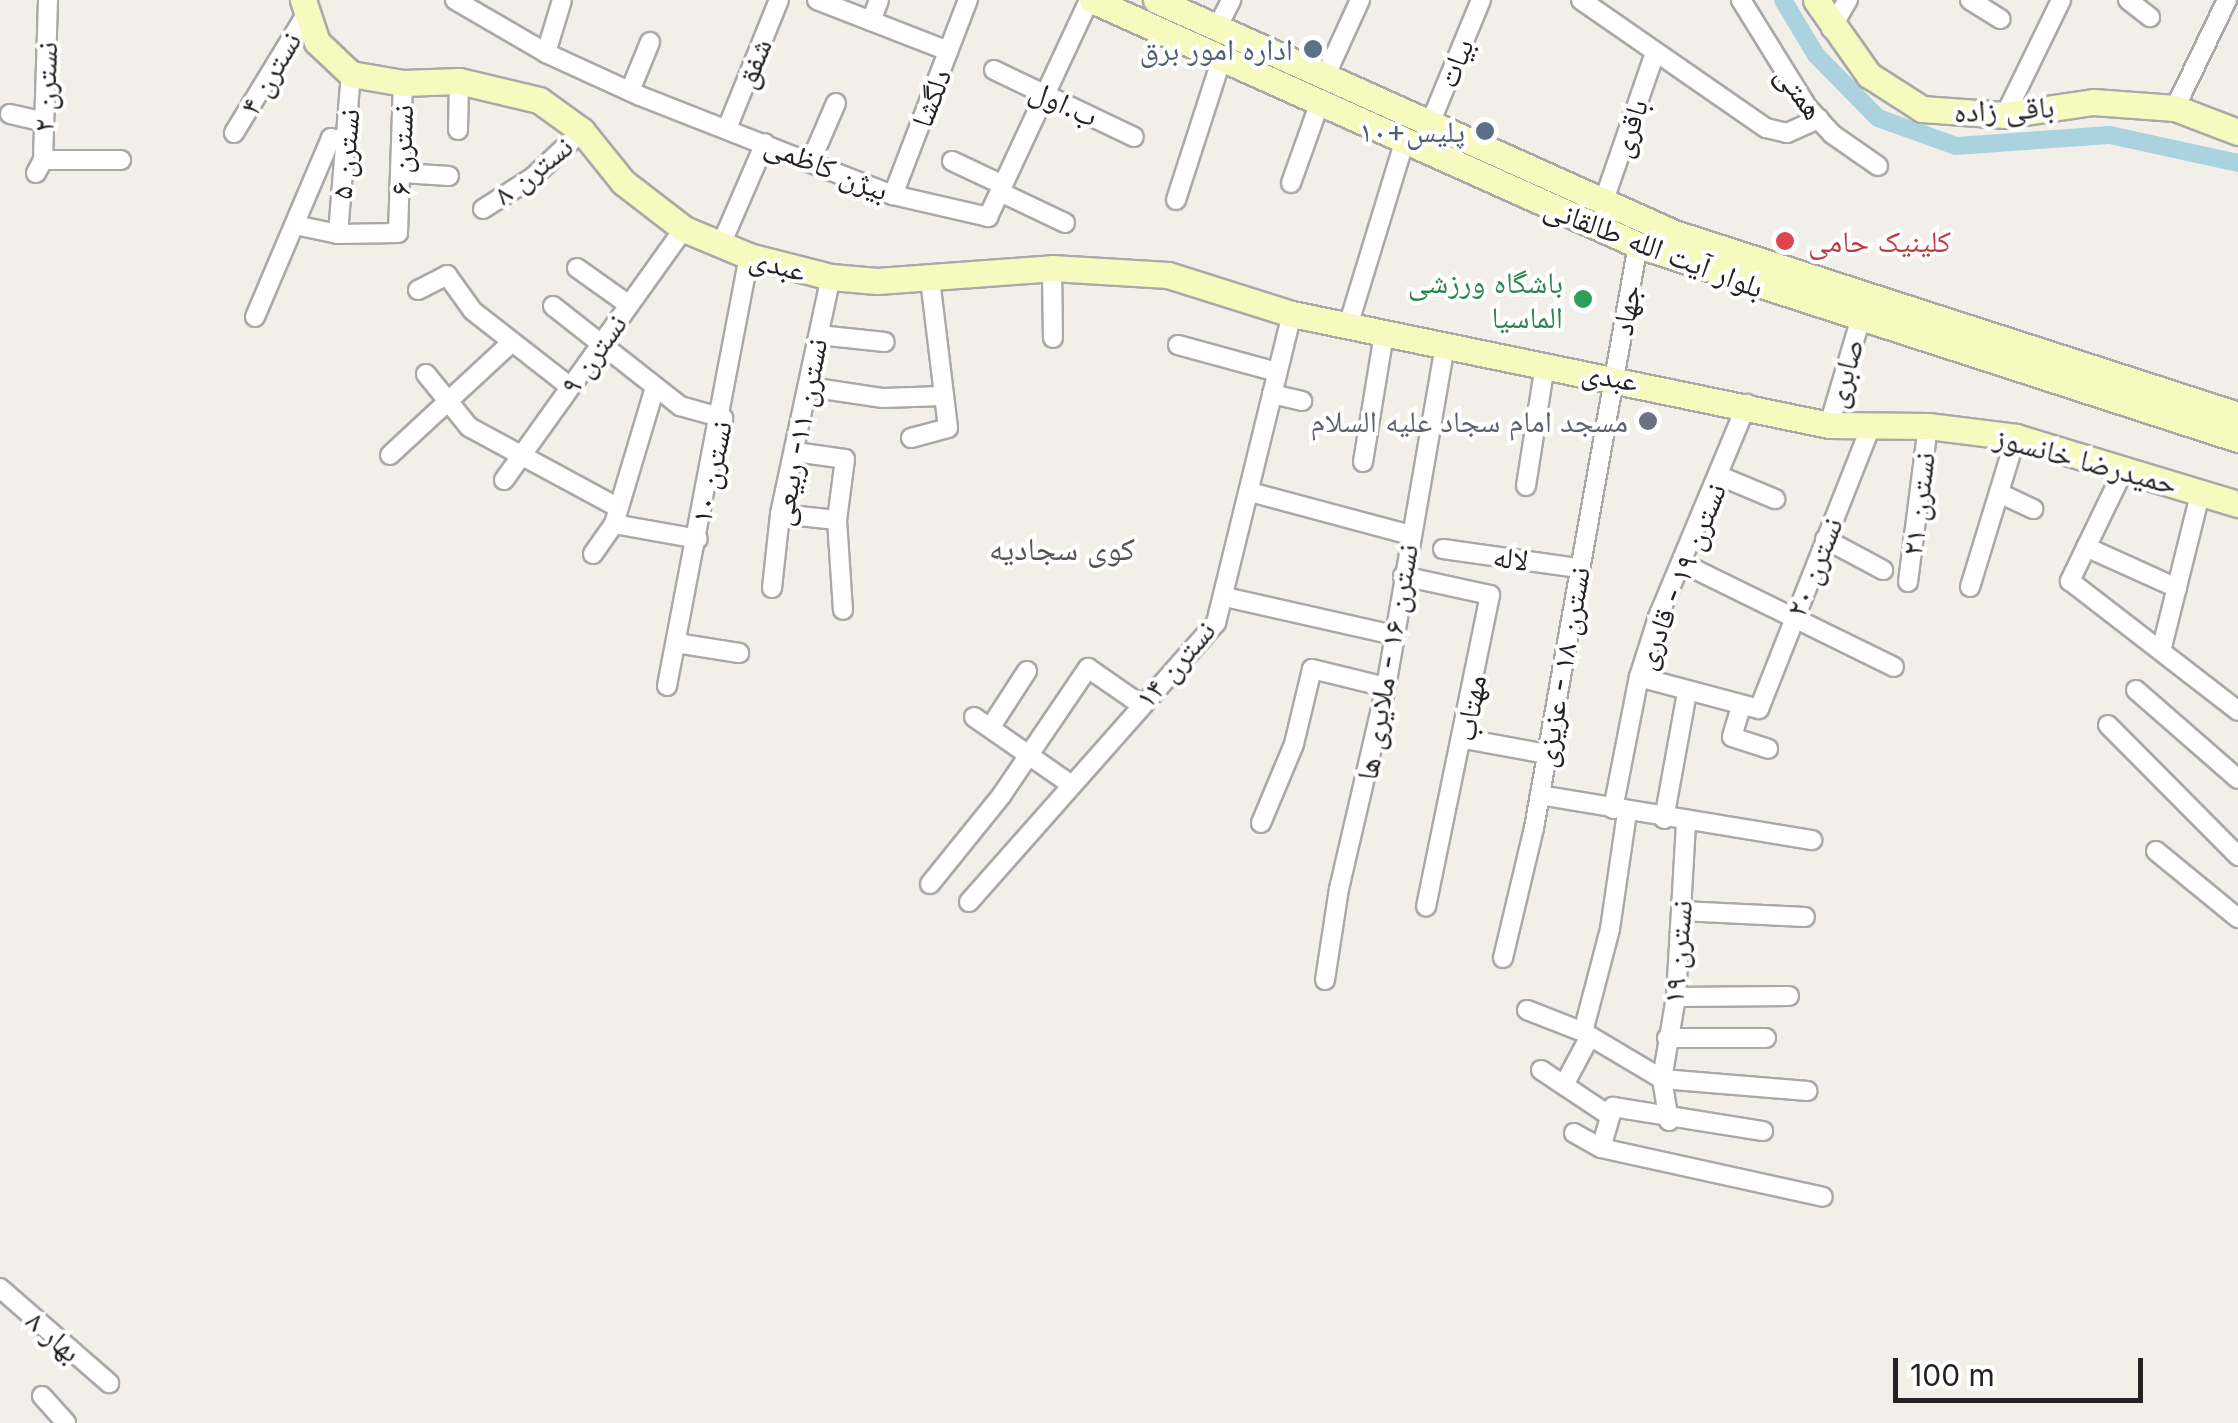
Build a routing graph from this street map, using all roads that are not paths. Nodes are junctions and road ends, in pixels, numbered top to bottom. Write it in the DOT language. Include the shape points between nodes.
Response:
graph roads {
  1 [pos="48,0"];
  2 [pos="455,0"];
  3 [pos="562,0"];
  4 [pos="778,0"];
  5 [pos="816,0"];
  6 [pos="879,0"];
  7 [pos="968,0"];
  8 [pos="1090,0"];
  9 [pos="1156,0"];
  10 [pos="1231,0"];
  11 [pos="1360,0"];
  12 [pos="1481,0"];
  13 [pos="1582,0"];
  14 [pos="1742,0"];
  15 [pos="1816,0"];
  16 [pos="1848,0"];
  17 [pos="1970,0"];
  18 [pos="2061,0"];
  19 [pos="2128,0"];
  20 [pos="2227,0"];
  21 [pos="305,7"];
  22 [pos="2150,17"];
  23 [pos="2000,19"];
  24 [pos="871,21"];
  25 [pos="1831,29"];
  26 [pos="1216,30"];
  27 [pos="650,42"];
  28 [pos="948,51"];
  29 [pos="546,53"];
  30 [pos="1655,53"];
  31 [pos="1220,61"];
  32 [pos="994,70"];
  33 [pos="351,74"];
  34 [pos="459,82"];
  35 [pos="404,83"];
  36 [pos="630,92"];
  37 [pos="1322,92"];
  38 [pos="1045,94"];
  39 [pos="836,104"];
  40 [pos="2175,108"];
  41 [pos="10,114"];
  42 [pos="2005,115"];
  43 [pos="1819,120"];
  44 [pos="44,122"];
  45 [pos="728,126"];
  46 [pos="1429,126"];
  47 [pos="458,130"];
  48 [pos="582,131"];
  49 [pos="2238,132"];
  50 [pos="234,133"];
  51 [pos="1134,137"];
  52 [pos="347,142"];
  53 [pos="1404,143"];
  54 [pos="765,144"];
  55 [pos="121,160"];
  56 [pos="812,161"];
  57 [pos="952,161"];
  58 [pos="1878,166"];
  59 [pos="402,173"];
  60 [pos="449,176"];
  61 [pos="1292,183"];
  62 [pos="1001,189"];
  63 [pos="894,196"];
  64 [pos="1176,200"];
  65 [pos="1603,203"];
  66 [pos="483,209"];
  67 [pos="1064,223"];
  68 [pos="295,224"];
  69 [pos="684,230"];
  70 [pos="338,234"];
  71 [pos="1638,244"];
  72 [pos="720,247"];
  73 [pos="749,256"];
  74 [pos="577,268"];
  75 [pos="1052,268"];
  76 [pos="831,278"];
  77 [pos="930,279"];
  78 [pos="418,290"];
  79 [pos="629,304"];
  80 [pos="553,306"];
  81 [pos="1292,314"];
  82 [pos="255,318"];
  83 [pos="1860,322"];
  84 [pos="1348,326"];
  85 [pos="1384,334"];
  86 [pos="819,335"];
  87 [pos="1053,338"];
  88 [pos="885,342"];
  89 [pos="512,343"];
  90 [pos="599,344"];
  91 [pos="1444,344"];
  92 [pos="1178,345"];
  93 [pos="1545,365"];
  94 [pos="1277,372"];
  95 [pos="426,374"];
  96 [pos="1614,376"];
  97 [pos="569,386"];
  98 [pos="655,387"];
  99 [pos="810,387"];
  100 [pos="1272,394"];
  101 [pos="943,396"];
  102 [pos="1302,402"];
  103 [pos="450,403"];
  104 [pos="1748,404"];
  105 [pos="2238,415"];
  106 [pos="723,418"];
  107 [pos="1829,425"];
  108 [pos="1871,426"];
  109 [pos="1928,426"];
  110 [pos="2016,437"];
  111 [pos="911,438"];
  112 [pos="2238,439"];
  113 [pos="794,452"];
  114 [pos="390,455"];
  115 [pos="521,459"];
  116 [pos="1363,462"];
  117 [pos="2125,468"];
  118 [pos="1720,476"];
  119 [pos="504,480"];
  120 [pos="1526,486"];
  121 [pos="1250,492"];
  122 [pos="1998,492"];
  123 [pos="2202,492"];
  124 [pos="1775,499"];
  125 [pos="2238,504"];
  126 [pos="2034,508"];
  127 [pos="780,514"];
  128 [pos="616,515"];
  129 [pos="837,520"];
  130 [pos="1410,535"];
  131 [pos="698,539"];
  132 [pos="1826,539"];
  133 [pos="2086,547"];
  134 [pos="1444,549"];
  135 [pos="593,554"];
  136 [pos="1682,563"];
  137 [pos="1579,568"];
  138 [pos="1884,570"];
  139 [pos="1403,576"];
  140 [pos="1908,582"];
  141 [pos="1970,587"];
  142 [pos="772,588"];
  143 [pos="2177,588"];
  144 [pos="1225,596"];
  145 [pos="844,610"];
  146 [pos="1793,619"];
  147 [pos="1393,634"];
  148 [pos="676,643"];
  149 [pos="2162,647"];
  150 [pos="739,653"];
  151 [pos="1894,667"];
  152 [pos="1027,671"];
  153 [pos="1639,677"];
  154 [pos="667,686"];
  155 [pos="1386,687"];
  156 [pos="2136,690"];
  157 [pos="1687,692"];
  158 [pos="1140,704"];
  159 [pos="1750,708"];
  160 [pos="2238,711"];
  161 [pos="974,717"];
  162 [pos="2108,724"];
  163 [pos="990,728"];
  164 [pos="1465,739"];
  165 [pos="1768,750"];
  166 [pos="1547,754"];
  167 [pos="1028,755"];
  168 [pos="2238,779"];
  169 [pos="1070,784"];
  170 [pos="1540,795"];
  171 [pos="1620,811"];
  172 [pos="1664,819"];
  173 [pos="1262,823"];
  174 [pos="1686,824"];
  175 [pos="1812,840"];
  176 [pos="2156,851"];
  177 [pos="2238,856"];
  178 [pos="930,884"];
  179 [pos="969,902"];
  180 [pos="1426,907"];
  181 [pos="1681,911"];
  182 [pos="1804,917"];
  183 [pos="2238,918"];
  184 [pos="1503,958"];
  185 [pos="1324,980"];
  186 [pos="1676,996"];
  187 [pos="1789,996"];
  188 [pos="1527,1010"];
  189 [pos="1586,1034"];
  190 [pos="1667,1038"];
  191 [pos="1766,1038"];
  192 [pos="1541,1070"];
  193 [pos="1662,1079"];
  194 [pos="1564,1085"];
  195 [pos="1808,1092"];
  196 [pos="1640,1114"];
  197 [pos="1610,1116"];
  198 [pos="1669,1121"];
  199 [pos="1763,1131"];
  200 [pos="1574,1133"];
  201 [pos="1601,1148"];
  202 [pos="1823,1197"];
  203 [pos="0,1288"];
  204 [pos="108,1383"];
  205 [pos="42,1396"];
  206 [pos="66,1423"];
  1 -- 44 [label="street, نسترن ۲"];
  2 -- 29 [label="street, بیژن کاظمی"];
  3 -- 29 [label="street"];
  4 -- 45 [label="street, شفق"];
  5 -- 24 [label="street"];
  6 -- 24 [label="street"];
  7 -- 28 [label="street, دلگشا"];
  8 -- 31 [label="street, بلوار آیت الله طالقانی"];
  8 -- 38 [label="street"];
  9 -- 26 [label="street, بلوار آیت الله طالقانی"];
  10 -- 26 [label="street"];
  11 -- 37 [label="street"];
  12 -- 46 [label="street, بیات"];
  13 -- 30 [label="street"];
  14 -- 43 [label="street, همتی"];
  15 -- 25 [label="street, باقی زاده"];
  16 -- 25 [label="street"];
  17 -- 23 [label="street"];
  18 -- 42 [label="street"];
  19 -- 22 [label="street"];
  20 -- 40 [label="street"];
  21 -- 33 [label="street" via="317,42"];
  21 -- 50 [label="street, نسترن ۴"];
  24 -- 28 [label="street"];
  25 -- 42 [label="street, باقی زاده" via="1868,74 1922,109"];
  26 -- 37 [label="street, بلوار آیت الله طالقانی"];
  27 -- 36 [label="street"];
  28 -- 63 [label="street, دلگشا"];
  29 -- 36 [label="street, بیژن کاظمی"];
  30 -- 43 [label="street" via="1766,128 1787,133"];
  30 -- 65 [label="street, باقری"];
  31 -- 37 [label="street, بلوار آیت الله طالقانی"];
  31 -- 64 [label="street"];
  32 -- 38 [label="street, ب.اول"];
  33 -- 35 [label="street, عبدی"];
  33 -- 52 [label="street, نسترن ۵"];
  34 -- 35 [label="street, عبدی"];
  34 -- 47 [label="street"];
  34 -- 48 [label="street, عبدی" via="538,100"];
  35 -- 59 [label="street, نسترن ۶"];
  36 -- 45 [label="street, بیژن کاظمی"];
  37 -- 46 [label="street, بلوار آیت الله طالقانی"];
  37 -- 53 [label="street, بلوار آیت الله طالقانی"];
  37 -- 61 [label="street"];
  38 -- 51 [label="street, ب.اول"];
  38 -- 62 [label="street"];
  39 -- 56 [label="street"];
  40 -- 42 [label="street, باقی زاده" via="2093,102"];
  40 -- 49 [label="street, باقی زاده"];
  41 -- 44 [label="street"];
  43 -- 58 [label="street, همتی"];
  44 -- 55 [label="street, نسترن ۲" via="39,167"];
  45 -- 54 [label="street, بیژن کاظمی"];
  46 -- 65 [label="street, بلوار آیت الله طالقانی"];
  48 -- 66 [label="street, نسترن ۸" via="533,176"];
  48 -- 69 [label="street, عبدی" via="623,182"];
  52 -- 68 [label="street" via="331,138"];
  52 -- 70 [label="street, نسترن ۵"];
  53 -- 71 [label="street, بلوار آیت الله طالقانی"];
  53 -- 84 [label="street"];
  54 -- 56 [label="street, بیژن کاظمی"];
  54 -- 72 [label="street"];
  56 -- 63 [label="street, بیژن کاظمی"];
  57 -- 62 [label="street"];
  59 -- 60 [label="street"];
  59 -- 70 [label="street, نسترن ۶" via="398,234"];
  62 -- 63 [label="street, بیژن کاظمی" via="988,217"];
  62 -- 67 [label="street"];
  65 -- 105 [label="street, بلوار آیت الله طالقانی" via="1818,284"];
  68 -- 70 [label="street, نسترن ۶"];
  68 -- 82 [label="street"];
  69 -- 72 [label="street, عبدی"];
  69 -- 79 [label="street, نسترن ۹"];
  71 -- 83 [label="street, بلوار آیت الله طالقانی"];
  71 -- 96 [label="street, جهاد"];
  72 -- 73 [label="street, عبدی"];
  73 -- 76 [label="street, عبدی"];
  73 -- 106 [label="street, نسترن ۱۰"];
  74 -- 79 [label="street"];
  75 -- 77 [label="street, عبدی"];
  75 -- 81 [label="street, عبدی" via="1168,274"];
  75 -- 87 [label="street"];
  76 -- 77 [label="street, عبدی"];
  76 -- 86 [label="street, نسترن ۱۱- ربیعی"];
  77 -- 101 [label="street"];
  78 -- 89 [label="street" via="448,274 473,311"];
  79 -- 90 [label="street, نسترن ۹"];
  80 -- 90 [label="street"];
  81 -- 84 [label="street, عبدی"];
  81 -- 94 [label="street, نسترن ۱۴"];
  83 -- 107 [label="street, صابری"];
  83 -- 112 [label="street, بلوار آیت الله طالقانی"];
  84 -- 85 [label="street, عبدی"];
  85 -- 91 [label="street, عبدی"];
  85 -- 116 [label="street"];
  86 -- 88 [label="street"];
  86 -- 99 [label="street, نسترن ۱۱- ربیعی"];
  89 -- 97 [label="street"];
  89 -- 103 [label="street"];
  90 -- 97 [label="street, نسترن ۹"];
  90 -- 98 [label="street"];
  91 -- 93 [label="street, عبدی"];
  91 -- 130 [label="street, نسترن ۱۶ - ملایری ها"];
  92 -- 94 [label="street"];
  93 -- 96 [label="street, عبدی"];
  93 -- 120 [label="street"];
  94 -- 100 [label="street, نسترن ۱۴"];
  95 -- 103 [label="street"];
  96 -- 104 [label="street, عبدی"];
  96 -- 137 [label="street, نسترن ۱۸ - عزیزی"];
  97 -- 115 [label="street, نسترن ۹"];
  98 -- 106 [label="street" via="680,406"];
  98 -- 128 [label="street"];
  99 -- 101 [label="street" via="883,398"];
  99 -- 113 [label="street, نسترن ۱۱- ربیعی"];
  100 -- 102 [label="street"];
  100 -- 121 [label="street, نسترن ۱۴"];
  101 -- 111 [label="street" via="948,428"];
  103 -- 114 [label="street"];
  103 -- 115 [label="street" via="470,427"];
  104 -- 107 [label="street, عبدی"];
  104 -- 118 [label="street, نسترن ۱۹ - قادری"];
  106 -- 131 [label="street, نسترن ۱۰"];
  107 -- 108 [label="street, عبدی"];
  108 -- 109 [label="street, حمیدرضا خانسوز"];
  108 -- 132 [label="street, نسترن ۲۰"];
  109 -- 110 [label="street, حمیدرضا خانسوز"];
  109 -- 140 [label="street, نسترن ۲۱"];
  110 -- 117 [label="street, حمیدرضا خانسوز"];
  110 -- 122 [label="street"];
  113 -- 127 [label="street, نسترن ۱۱- ربیعی"];
  113 -- 129 [label="street" via="845,459"];
  115 -- 119 [label="street, نسترن ۹"];
  115 -- 128 [label="street"];
  117 -- 123 [label="street, حمیدرضا خانسوز"];
  117 -- 133 [label="street"];
  118 -- 124 [label="street"];
  118 -- 136 [label="street, نسترن ۱۹ - قادری"];
  121 -- 130 [label="street"];
  121 -- 144 [label="street, نسترن ۱۴"];
  122 -- 126 [label="street"];
  122 -- 141 [label="street"];
  123 -- 125 [label="street, حمیدرضا خانسوز"];
  123 -- 143 [label="street"];
  127 -- 129 [label="street"];
  127 -- 142 [label="street, نسترن ۱۱- ربیعی"];
  128 -- 131 [label="street"];
  128 -- 135 [label="street"];
  129 -- 145 [label="street"];
  130 -- 139 [label="street, نسترن ۱۶ - ملایری ها"];
  131 -- 148 [label="street, نسترن ۱۰"];
  132 -- 138 [label="street"];
  132 -- 146 [label="street, نسترن ۲۰"];
  133 -- 143 [label="street"];
  133 -- 149 [label="street" via="2070,580"];
  134 -- 137 [label="street, لاله"];
  136 -- 146 [label="street"];
  136 -- 153 [label="street, نسترن ۱۹ - قادری"];
  137 -- 166 [label="street, نسترن ۱۸ - عزیزی"];
  139 -- 147 [label="street, نسترن ۱۶ - ملایری ها"];
  139 -- 164 [label="street, مهتاب" via="1490,595"];
  143 -- 149 [label="street"];
  144 -- 147 [label="street"];
  144 -- 158 [label="street, نسترن ۱۴" via="1216,624"];
  146 -- 151 [label="street"];
  146 -- 159 [label="street, نسترن ۲۰"];
  147 -- 155 [label="street, نسترن ۱۶ - ملایری ها"];
  148 -- 150 [label="street"];
  148 -- 154 [label="street, نسترن ۱۰"];
  149 -- 160 [label="street" via="2172,664"];
  152 -- 163 [label="street"];
  153 -- 157 [label="street"];
  153 -- 171 [label="street, نسترن ۱۹ - قادری"];
  155 -- 173 [label="street" via="1312,670 1294,744"];
  155 -- 185 [label="street, نسترن ۱۶ - ملایری ها"];
  156 -- 168 [label="street"];
  157 -- 159 [label="street"];
  157 -- 172 [label="street"];
  158 -- 167 [label="street" via="1088,668"];
  158 -- 169 [label="street, نسترن ۱۴"];
  159 -- 165 [label="street" via="1732,737"];
  161 -- 163 [label="street"];
  162 -- 177 [label="street"];
  163 -- 167 [label="street"];
  164 -- 166 [label="street"];
  164 -- 180 [label="street, مهتاب"];
  166 -- 170 [label="street, نسترن ۱۸ - عزیزی"];
  167 -- 169 [label="street"];
  167 -- 178 [label="street"];
  169 -- 179 [label="street, نسترن ۱۴"];
  170 -- 171 [label="street"];
  170 -- 184 [label="street, نسترن ۱۸ - عزیزی"];
  171 -- 172 [label="street"];
  171 -- 189 [label="street, نسترن ۱۹ - قادری" via="1610,929"];
  172 -- 174 [label="street"];
  174 -- 175 [label="street"];
  174 -- 181 [label="street, نسترن ۱۹"];
  176 -- 183 [label="street"];
  181 -- 182 [label="street"];
  181 -- 186 [label="street, نسترن ۱۹"];
  186 -- 187 [label="street"];
  186 -- 190 [label="street, نسترن ۱۹"];
  188 -- 189 [label="street"];
  189 -- 193 [label="street"];
  189 -- 194 [label="street, نسترن ۱۹ - قادری"];
  190 -- 191 [label="street"];
  190 -- 193 [label="street, نسترن ۱۹"];
  192 -- 194 [label="street"];
  193 -- 195 [label="street"];
  193 -- 196 [label="street, نسترن ۱۹"];
  193 -- 198 [label="street, نسترن ۱۹"];
  194 -- 197 [label="street"];
  196 -- 197 [label="street" via="1613,1108"];
  196 -- 198 [label="street"];
  197 -- 201 [label="street"];
  198 -- 199 [label="street"];
  200 -- 201 [label="street"];
  201 -- 202 [label="street"];
  203 -- 204 [label="street, بهار ۸"];
  205 -- 206 [label="street"];
}
